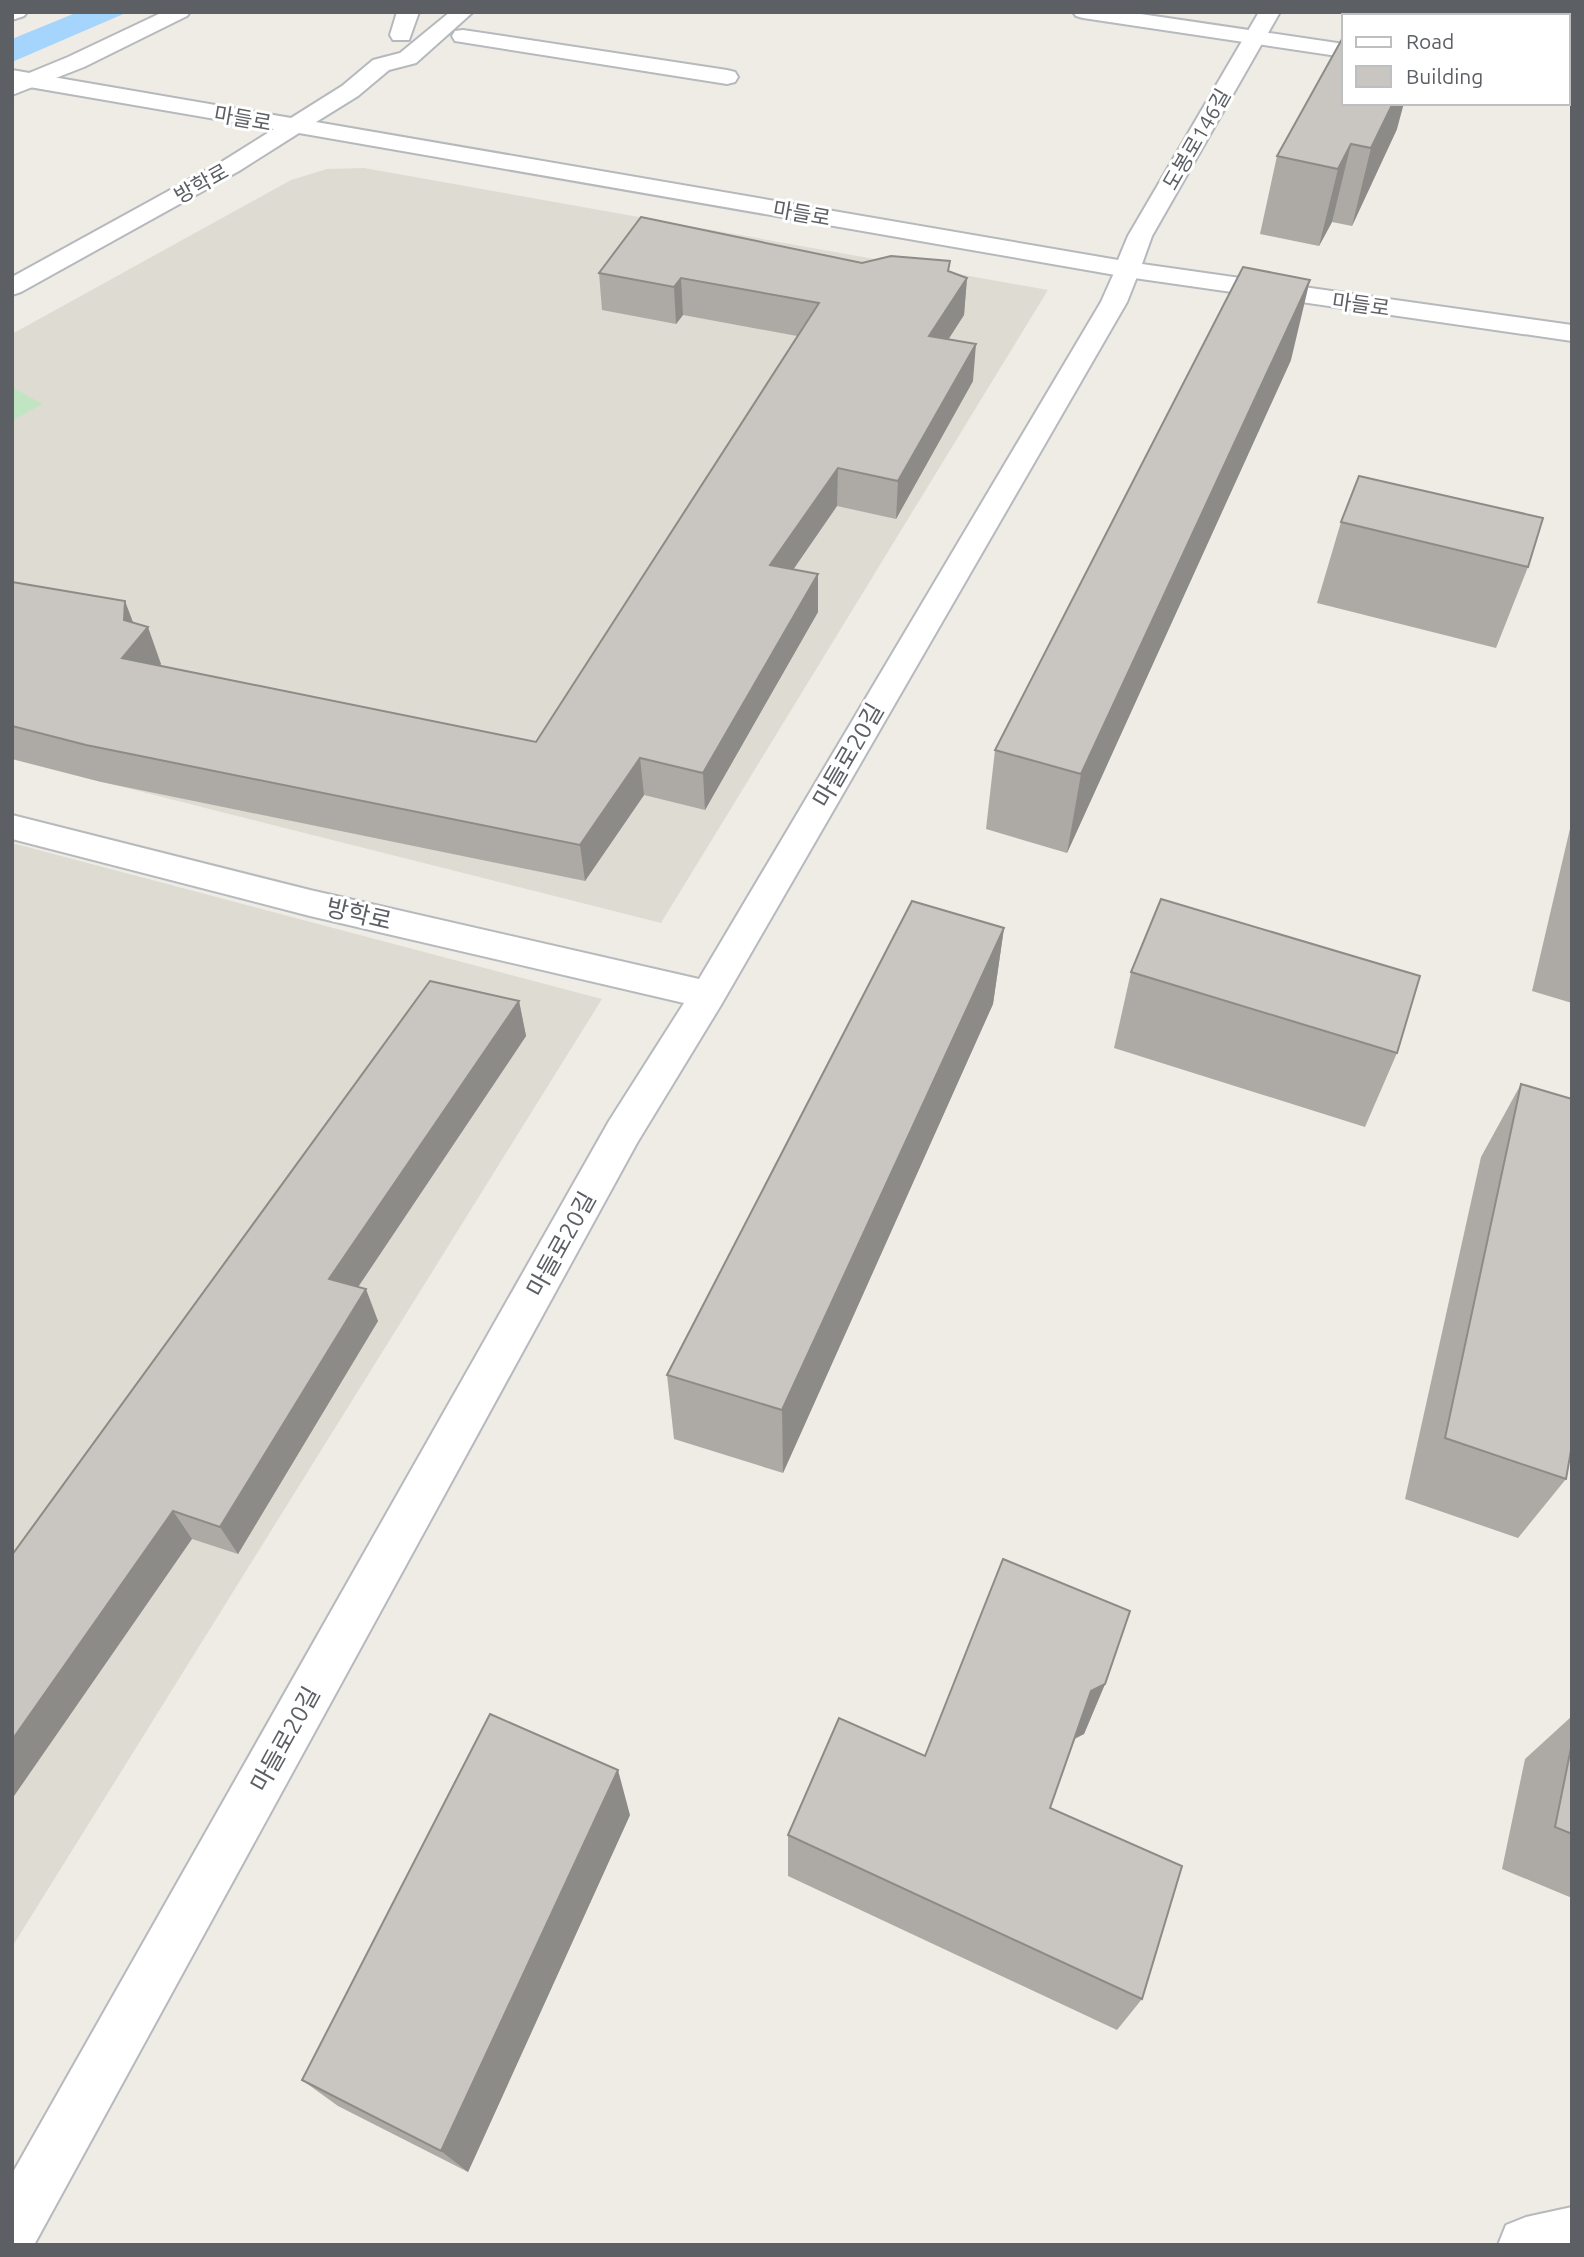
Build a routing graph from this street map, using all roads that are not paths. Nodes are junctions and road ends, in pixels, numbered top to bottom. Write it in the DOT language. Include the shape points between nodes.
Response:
graph roads {
  1 [pos="180,12"];
  2 [pos="409,12"];
  3 [pos="429,12"];
  4 [pos="463,12"];
  5 [pos="1083,12"];
  6 [pos="1270,12"];
  7 [pos="484,20"];
  8 [pos="401,35"];
  9 [pos="463,36"];
  10 [pos="1254,39"];
  11 [pos="420,47"];
  12 [pos="1342,51"];
  13 [pos="381,65"];
  14 [pos="727,77"];
  15 [pos="23,78"];
  16 [pos="12,88"];
  17 [pos="295,127"];
  18 [pos="1127,269"];
  19 [pos="12,287"];
  20 [pos="1572,333"];
  21 [pos="12,827"];
  22 [pos="708,995"];
  23 [pos="12,2229"];
  24 [pos="1572,2235"];
  25 [pos="1526,2245"];
  1 -- 15 [label="street"];
  2 -- 8 [label="street"];
  3 -- 8 [label="street, 방학로"];
  4 -- 11 [label="street, 방학로"];
  5 -- 10 [label="street"];
  6 -- 10 [label="street, 도봉로146길"];
  7 -- 9 [label="street"];
  8 -- 13 [label="street, 방학로" via="379,53"];
  9 -- 11 [label="street"];
  9 -- 14 [label="street"];
  10 -- 12 [label="street"];
  10 -- 18 [label="street, 도봉로146길" via="1140,236"];
  11 -- 13 [label="street, 방학로" via="408,58"];
  13 -- 17 [label="street, 방학로"];
  15 -- 16 [label="street"];
  15 -- 17 [label="street, 마들로"];
  17 -- 18 [label="street, 마들로"];
  17 -- 19 [label="street, 방학로"];
  18 -- 20 [label="street, 마들로"];
  18 -- 22 [label="street, 마들로20길" via="1114,302"];
  21 -- 22 [label="street, 방학로" via="310,903"];
  22 -- 23 [label="street, 마들로20길" via="623,1132"];
  24 -- 25 [label="street"];
}
